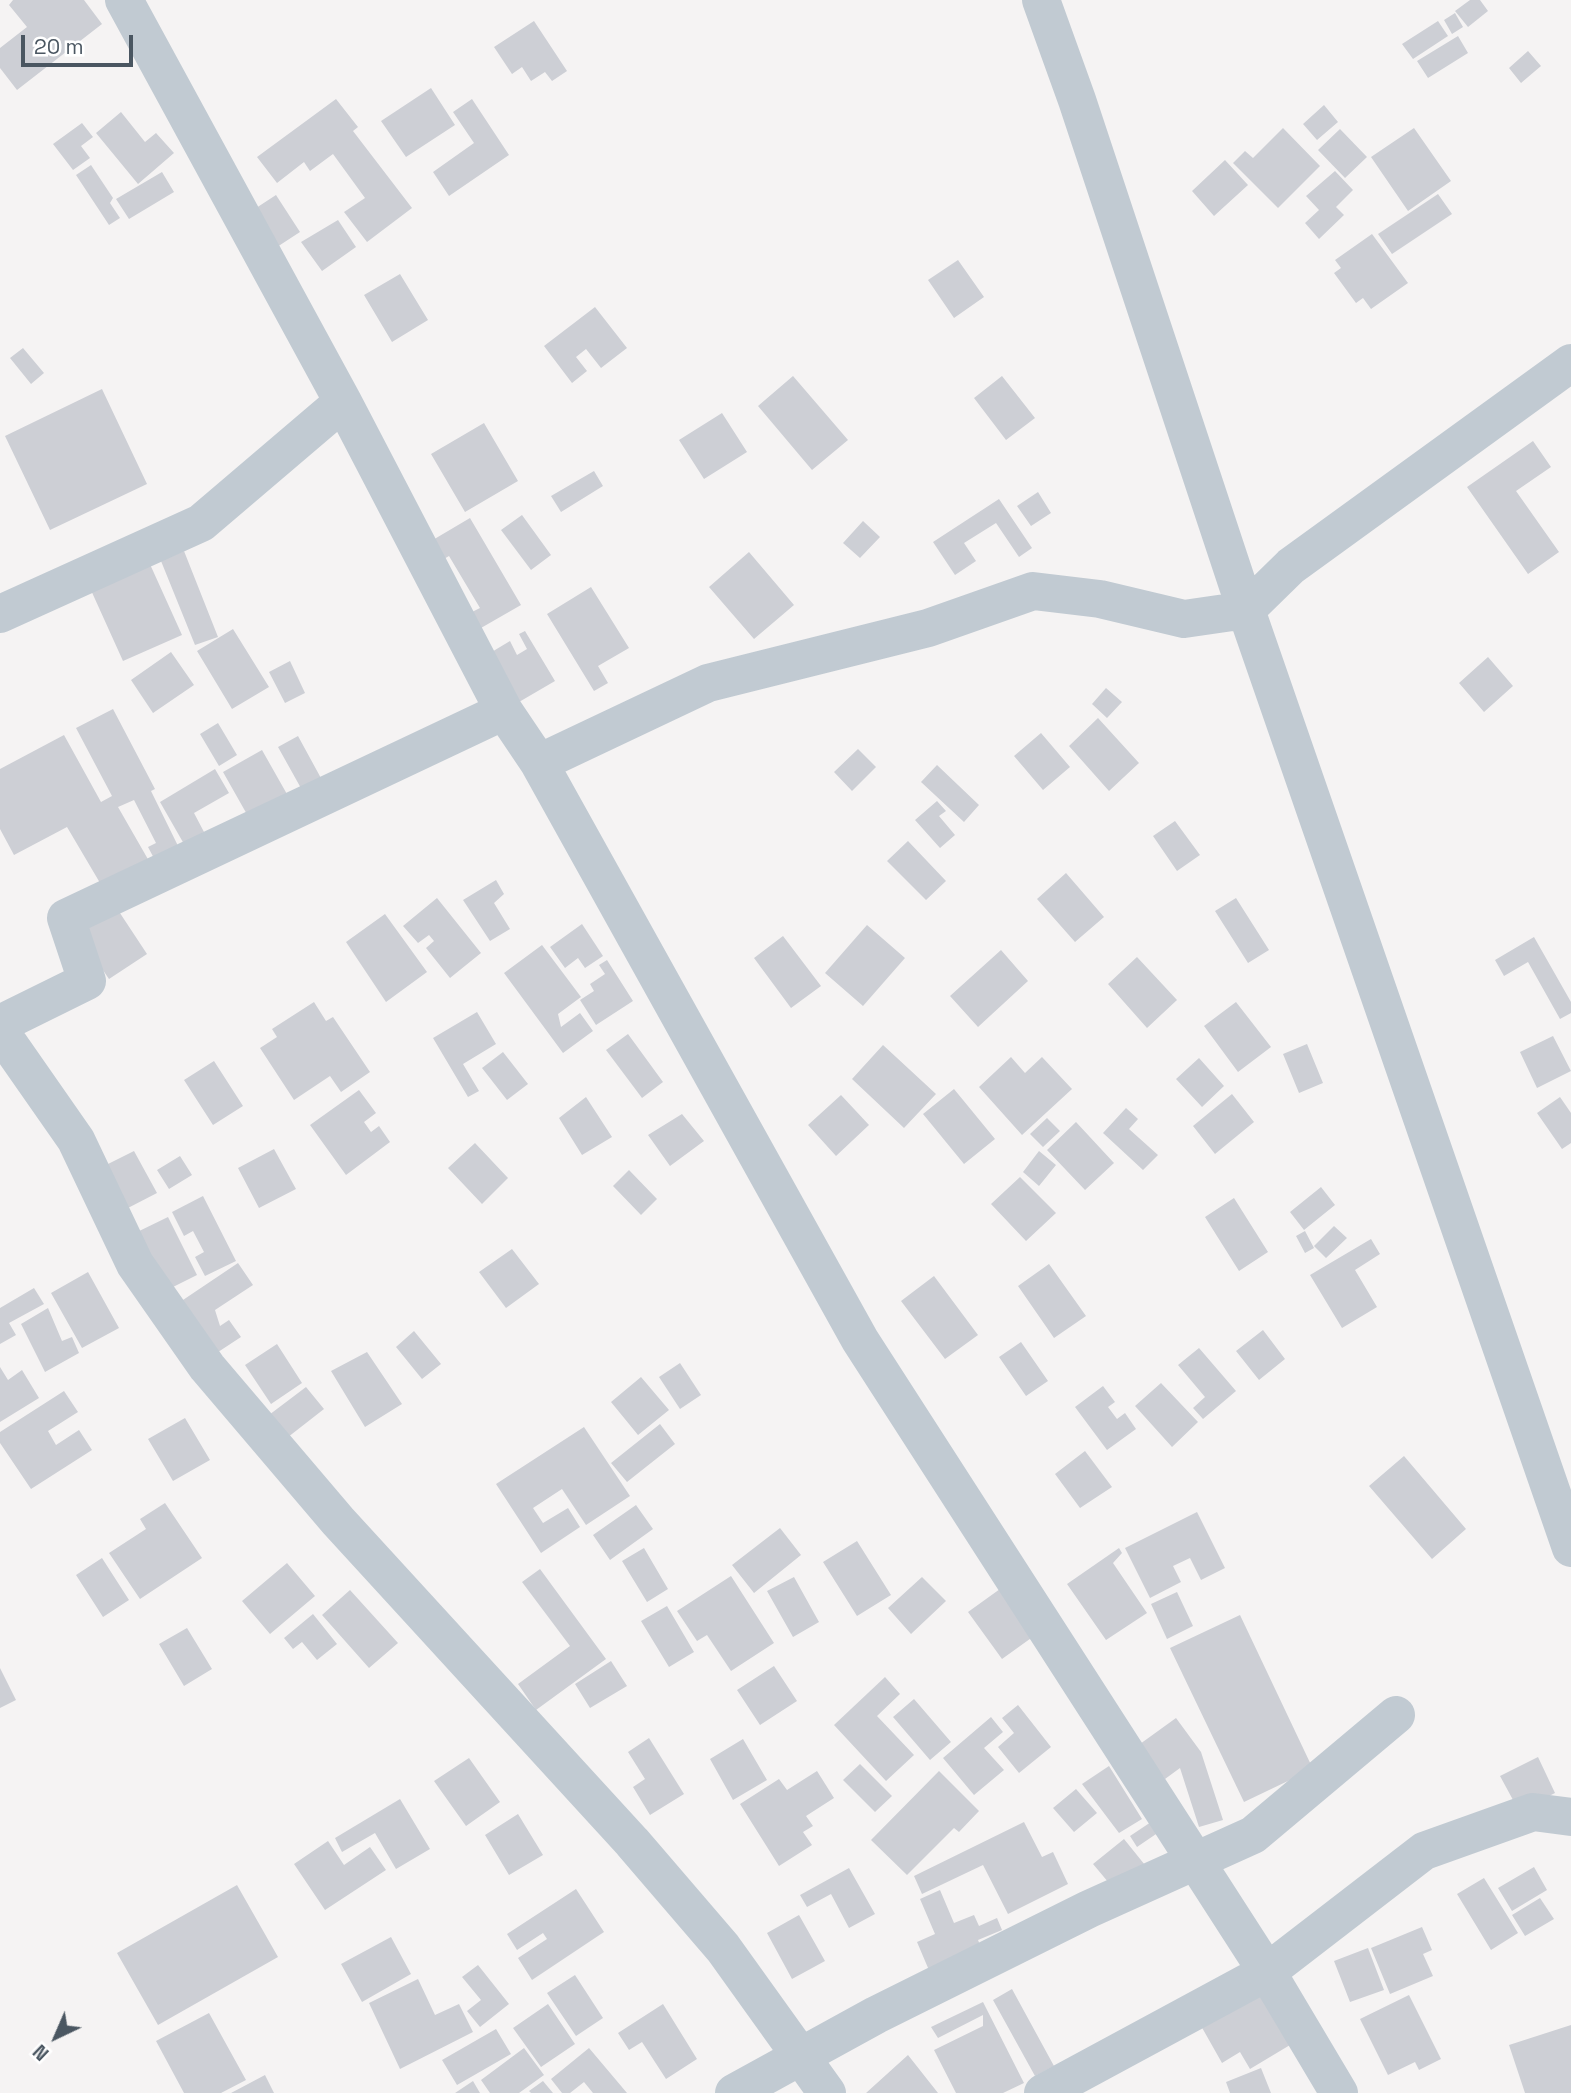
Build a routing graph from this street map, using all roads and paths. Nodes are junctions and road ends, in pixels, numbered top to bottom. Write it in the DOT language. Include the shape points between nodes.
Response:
graph roads {
  1 [pos="124,0"];
  2 [pos="1041,0"];
  3 [pos="1571,363"];
  4 [pos="343,402"];
  5 [pos="1246,610"];
  6 [pos="0,614"];
  7 [pos="504,711"];
  8 [pos="539,762"];
  9 [pos="0,1024"];
  10 [pos="0,1031"];
  11 [pos="1571,1548"];
  12 [pos="1396,1714"];
  13 [pos="1571,1817"];
  14 [pos="1196,1861"];
  15 [pos="1267,1972"];
  16 [pos="801,2056"];
  17 [pos="734,2093"];
  18 [pos="827,2093"];
  19 [pos="1043,2093"];
  20 [pos="1339,2093"];
  1 -- 4 [label="street"];
  2 -- 5 [label="street"];
  3 -- 5 [label="street" via="1291,566"];
  4 -- 6 [label="street" via="201,523"];
  4 -- 7 [label="street"];
  5 -- 8 [label="street" via="1184,619 1100,598 1033,591 928,628 708,683"];
  5 -- 11 [label="street"];
  7 -- 8 [label="street"];
  7 -- 9 [label="street" via="66,918 87,982"];
  8 -- 14 [label="street" via="860,1340"];
  10 -- 16 [label="street" via="76,1140 135,1264 207,1367 338,1521 632,1842 723,1948"];
  12 -- 14 [label="street" via="1253,1835"];
  13 -- 15 [label="street" via="1533,1812 1424,1851"];
  14 -- 15 [label="street"];
  14 -- 16 [label="street" via="1064,1922"];
  15 -- 19 [label="street"];
  15 -- 20 [label="street"];
  16 -- 17 [label="street"];
  16 -- 18 [label="street"];
}
